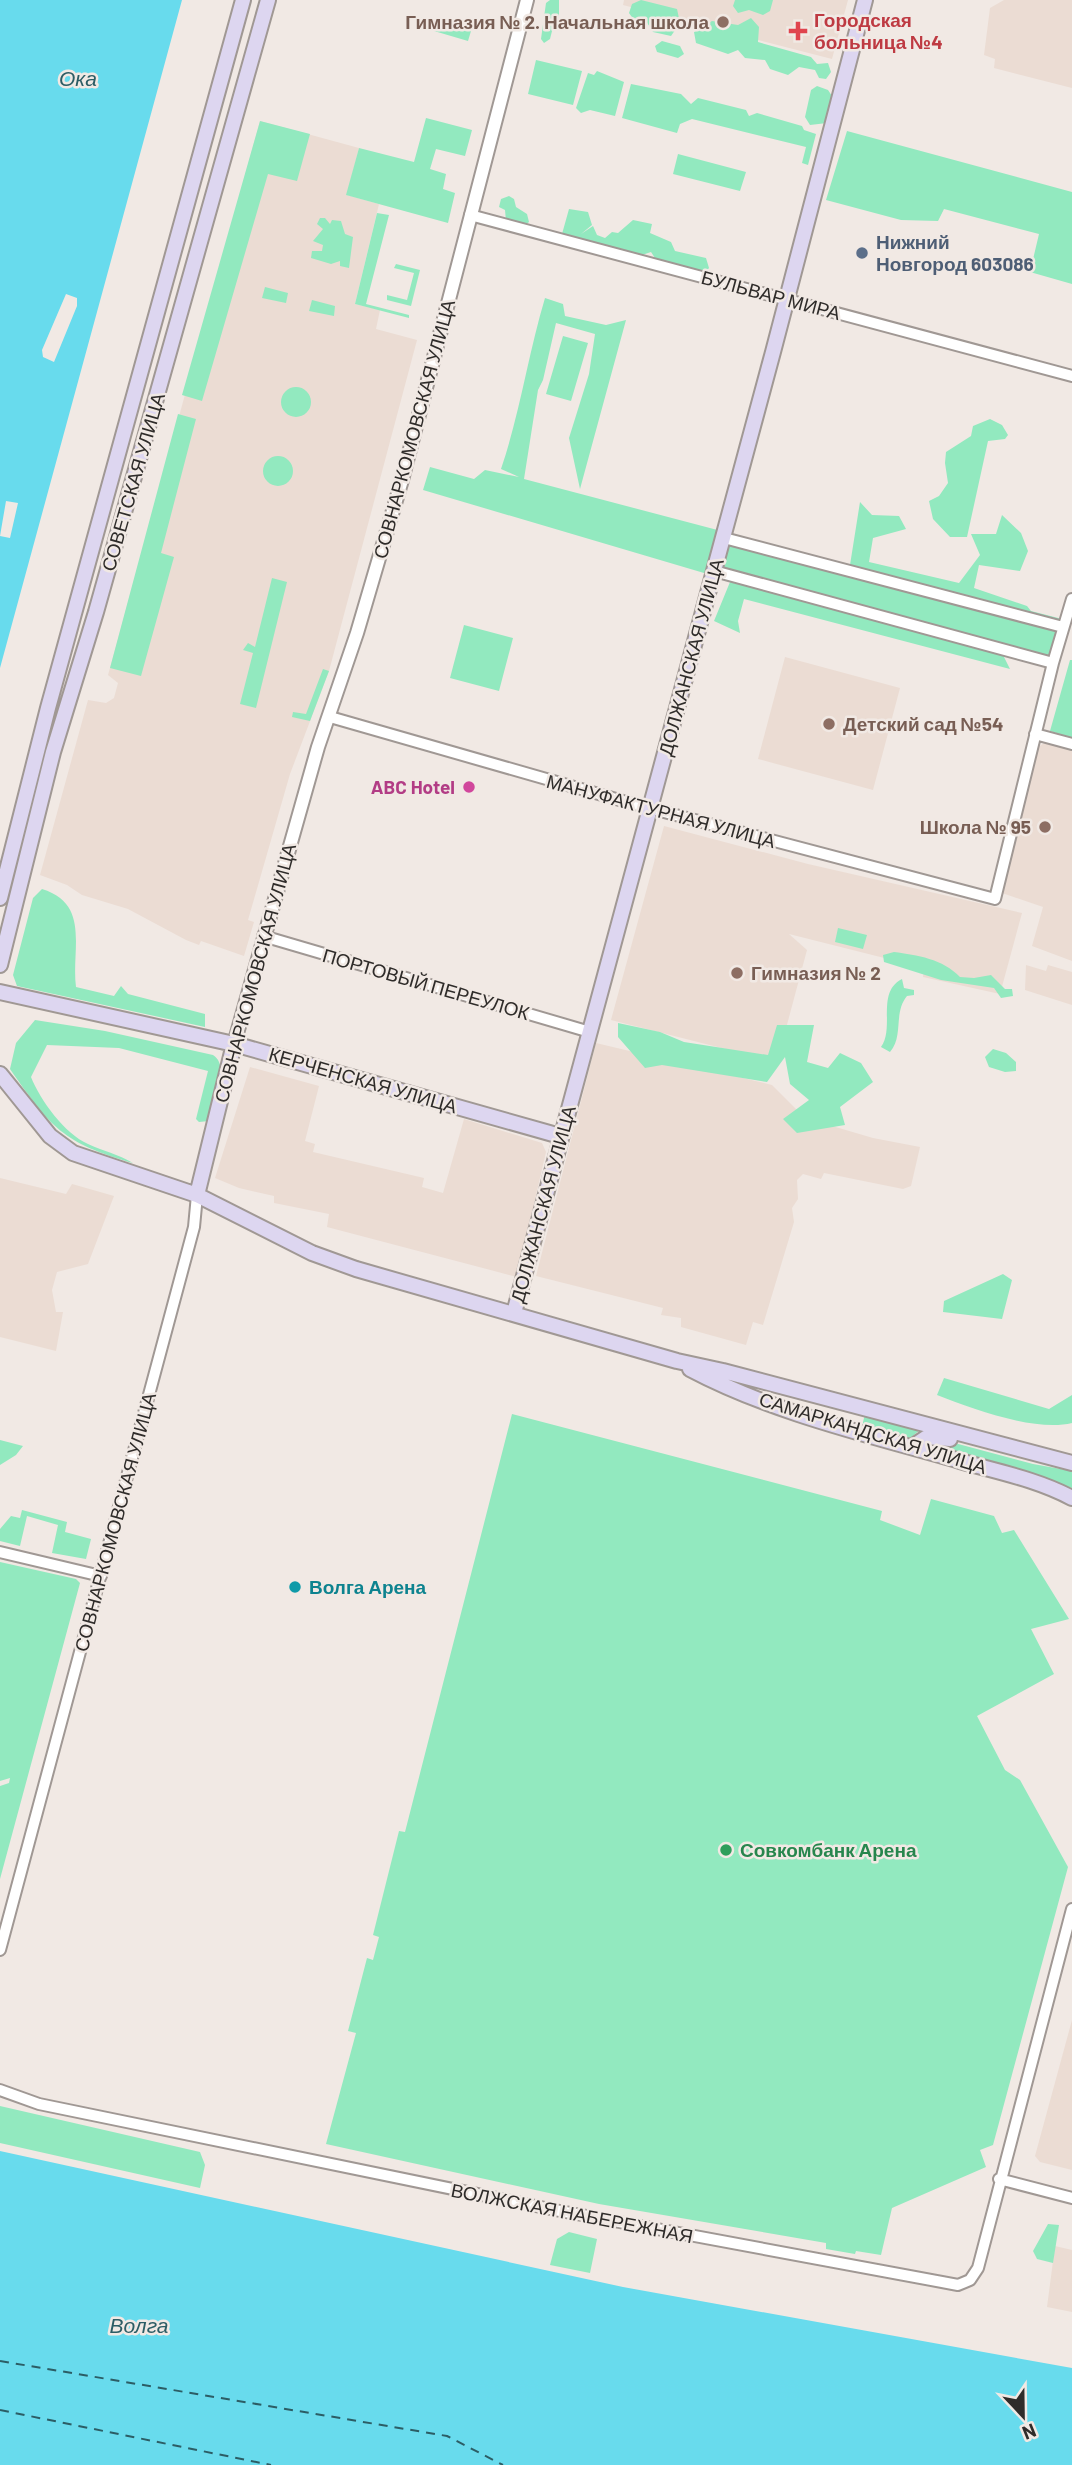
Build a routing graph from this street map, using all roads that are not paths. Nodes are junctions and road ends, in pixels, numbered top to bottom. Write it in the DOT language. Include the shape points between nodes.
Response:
graph roads {
  1 [pos="243,0"];
  2 [pos="268,0"];
  3 [pos="527,0"];
  4 [pos="865,0"];
  5 [pos="470,215"];
  6 [pos="786,300"];
  7 [pos="1072,376"];
  8 [pos="724,538"];
  9 [pos="713,571"];
  10 [pos="1072,600"];
  11 [pos="1063,627"];
  12 [pos="1053,663"];
  13 [pos="330,717"];
  14 [pos="1035,734"];
  15 [pos="1072,744"];
  16 [pos="651,809"];
  17 [pos="0,898"];
  18 [pos="263,936"];
  19 [pos="0,965"];
  20 [pos="0,992"];
  21 [pos="590,1032"];
  22 [pos="234,1044"];
  23 [pos="0,1074"];
  24 [pos="560,1136"];
  25 [pos="197,1195"];
  26 [pos="514,1313"];
  27 [pos="677,1361"];
  28 [pos="975,1438"];
  29 [pos="912,1447"];
  30 [pos="1072,1463"];
  31 [pos="1072,1498"];
  32 [pos="0,1552"];
  33 [pos="101,1576"];
  34 [pos="1072,1909"];
  35 [pos="4,1919"];
  36 [pos="0,1950"];
  37 [pos="0,2090"];
  38 [pos="999,2179"];
  39 [pos="1072,2198"];
  1 -- 17 [label="main road, СОВЕТСКАЯ УЛИЦА"];
  2 -- 19 [label="main road, СОВЕТСКАЯ УЛИЦА" via="53,752"];
  3 -- 5 [label="street, СОВНАРКОМОВСКАЯ УЛИЦА"];
  4 -- 6 [label="main road, ДОЛЖАНСКАЯ УЛИЦА"];
  5 -- 6 [label="street, БУЛЬВАР МИРА"];
  5 -- 13 [label="street, СОВНАРКОМОВСКАЯ УЛИЦА" via="402,480"];
  6 -- 7 [label="street, БУЛЬВАР МИРА"];
  6 -- 8 [label="main road, ДОЛЖАНСКАЯ УЛИЦА"];
  8 -- 9 [label="main road, ДОЛЖАНСКАЯ УЛИЦА"];
  8 -- 11 [label="street"];
  9 -- 12 [label="street"];
  9 -- 16 [label="main road, ДОЛЖАНСКАЯ УЛИЦА"];
  10 -- 11 [label="street"];
  11 -- 12 [label="street"];
  12 -- 14 [label="street"];
  13 -- 16 [label="street, МАНУФАКТУРНАЯ УЛИЦА"];
  13 -- 18 [label="street, СОВНАРКОМОВСКАЯ УЛИЦА"];
  14 -- 15 [label="street"];
  14 -- 16 [label="street, МАНУФАКТУРНАЯ УЛИЦА" via="995,899"];
  16 -- 21 [label="main road, ДОЛЖАНСКАЯ УЛИЦА"];
  18 -- 21 [label="street, ПОРТОВЫЙ ПЕРЕУЛОК"];
  18 -- 22 [label="street, СОВНАРКОМОВСКАЯ УЛИЦА"];
  20 -- 22 [label="main road, КЕРЧЕНСКАЯ УЛИЦА"];
  21 -- 24 [label="main road, ДОЛЖАНСКАЯ УЛИЦА"];
  22 -- 24 [label="main road, КЕРЧЕНСКАЯ УЛИЦА"];
  22 -- 25 [label="main road, СОВНАРКОМОВСКАЯ УЛИЦА"];
  23 -- 25 [label="main road, САМАРКАНДСКАЯ УЛИЦА" via="50,1136 73,1153"];
  24 -- 26 [label="main road, ДОЛЖАНСКАЯ УЛИЦА"];
  25 -- 26 [label="main road, САМАРКАНДСКАЯ УЛИЦА" via="312,1253"];
  25 -- 33 [label="street, СОВНАРКОМОВСКАЯ УЛИЦА" via="194,1227"];
  26 -- 27 [label="main road, САМАРКАНДСКАЯ УЛИЦА"];
  27 -- 28 [label="main road, САМАРКАНДСКАЯ УЛИЦА"];
  27 -- 29 [label="main road, САМАРКАНДСКАЯ УЛИЦА" via="716,1382"];
  28 -- 29 [label="main road" via="928,1437"];
  28 -- 30 [label="main road, САМАРКАНДСКАЯ УЛИЦА"];
  29 -- 31 [label="main road, САМАРКАНДСКАЯ УЛИЦА" via="1019,1476"];
  32 -- 33 [label="street"];
  33 -- 35 [label="street, СОВНАРКОМОВСКАЯ УЛИЦА"];
  34 -- 38 [label="street, ВОЛЖСКАЯ НАБЕРЕЖНАЯ"];
  35 -- 36 [label="street, СОВНАРКОМОВСКАЯ УЛИЦА"];
  37 -- 38 [label="street, ВОЛЖСКАЯ НАБЕРЕЖНАЯ" via="39,2104 505,2200 943,2284 970,2280 978,2268"];
  38 -- 39 [label="street"];
}
